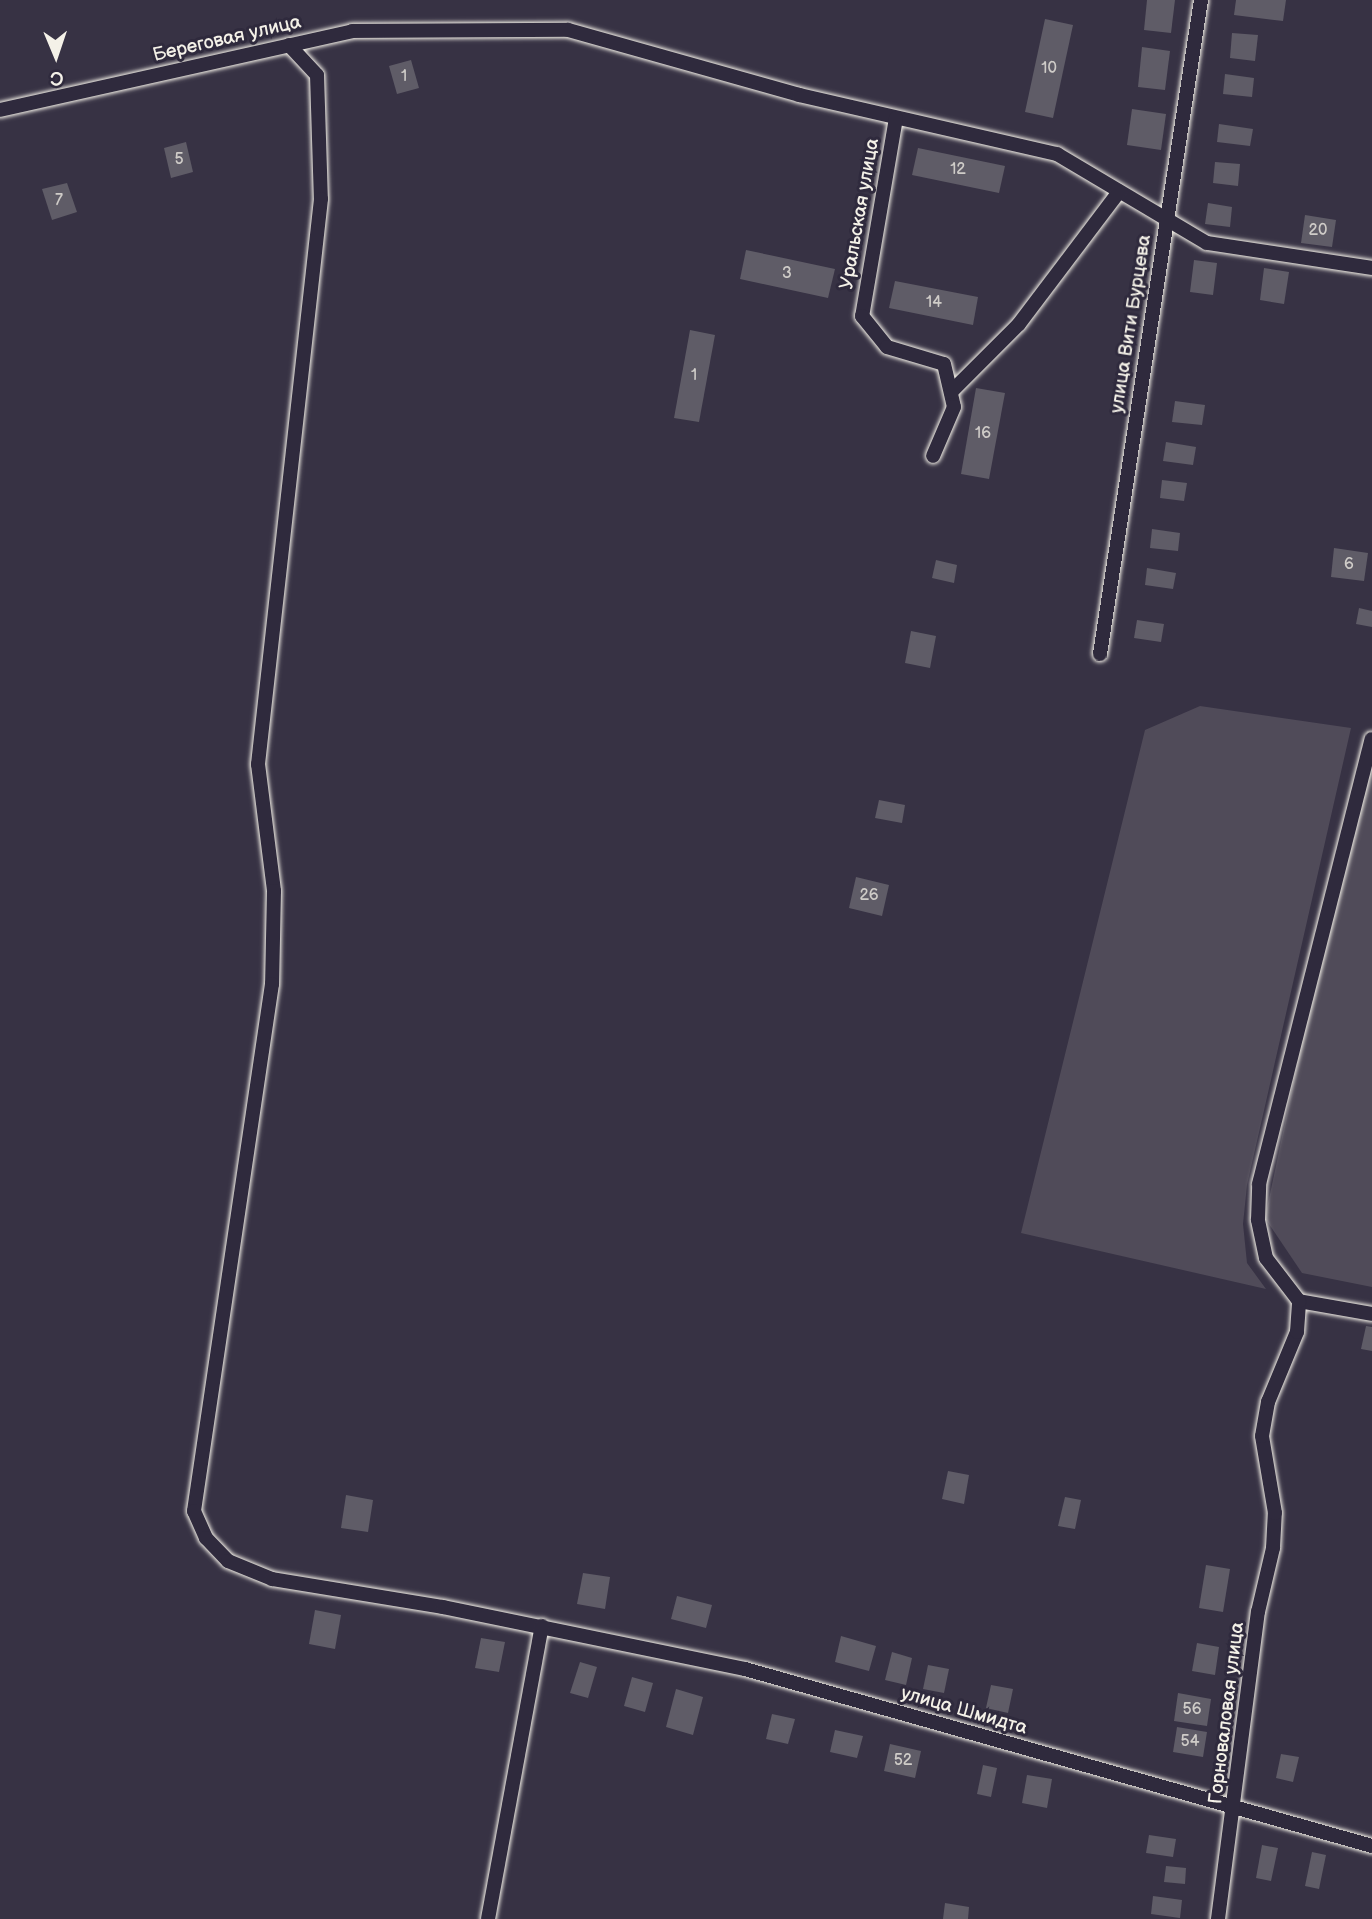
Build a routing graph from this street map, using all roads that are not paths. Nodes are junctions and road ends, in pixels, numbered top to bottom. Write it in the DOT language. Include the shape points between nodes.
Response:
graph roads {
  1 [pos="1201,0"];
  2 [pos="289,45"];
  3 [pos="0,110"];
  4 [pos="896,118"];
  5 [pos="1119,192"];
  6 [pos="1166,220"];
  7 [pos="1372,268"];
  8 [pos="951,392"];
  9 [pos="933,456"];
  10 [pos="1100,654"];
  11 [pos="1372,739"];
  12 [pos="1299,1301"];
  13 [pos="1372,1314"];
  14 [pos="542,1626"];
  15 [pos="1235,1809"];
  16 [pos="1372,1846"];
  17 [pos="488,1919"];
  18 [pos="1218,1919"];
  1 -- 6 [label="street, улица Вити Бурцева"];
  2 -- 3 [label="street, Береговая улица"];
  2 -- 4 [label="street, Береговая улица" via="352,31 568,30"];
  2 -- 14 [label="street, улица Шмидта" via="317,75 321,199 258,764 274,891 272,985 194,1511 206,1538 228,1562 272,1579"];
  4 -- 5 [label="street, Береговая улица" via="1057,154"];
  4 -- 8 [label="street, Уральская улица" via="862,316 887,347 944,364"];
  5 -- 6 [label="street, Береговая улица"];
  5 -- 8 [label="street" via="1019,324"];
  6 -- 7 [label="street, Береговая улица" via="1207,243"];
  6 -- 10 [label="street, улица Вити Бурцева"];
  8 -- 9 [label="street" via="954,407"];
  11 -- 12 [label="street" via="1259,1184 1258,1220 1266,1258"];
  12 -- 13 [label="street"];
  12 -- 15 [label="street, Горноваловая улица" via="1297,1332 1268,1402 1262,1436 1275,1513 1273,1548 1258,1612"];
  14 -- 15 [label="street, улица Шмидта" via="745,1669"];
  14 -- 17 [label="street"];
  15 -- 16 [label="street, улица Шмидта"];
  15 -- 18 [label="street, Горноваловая улица"];
}
